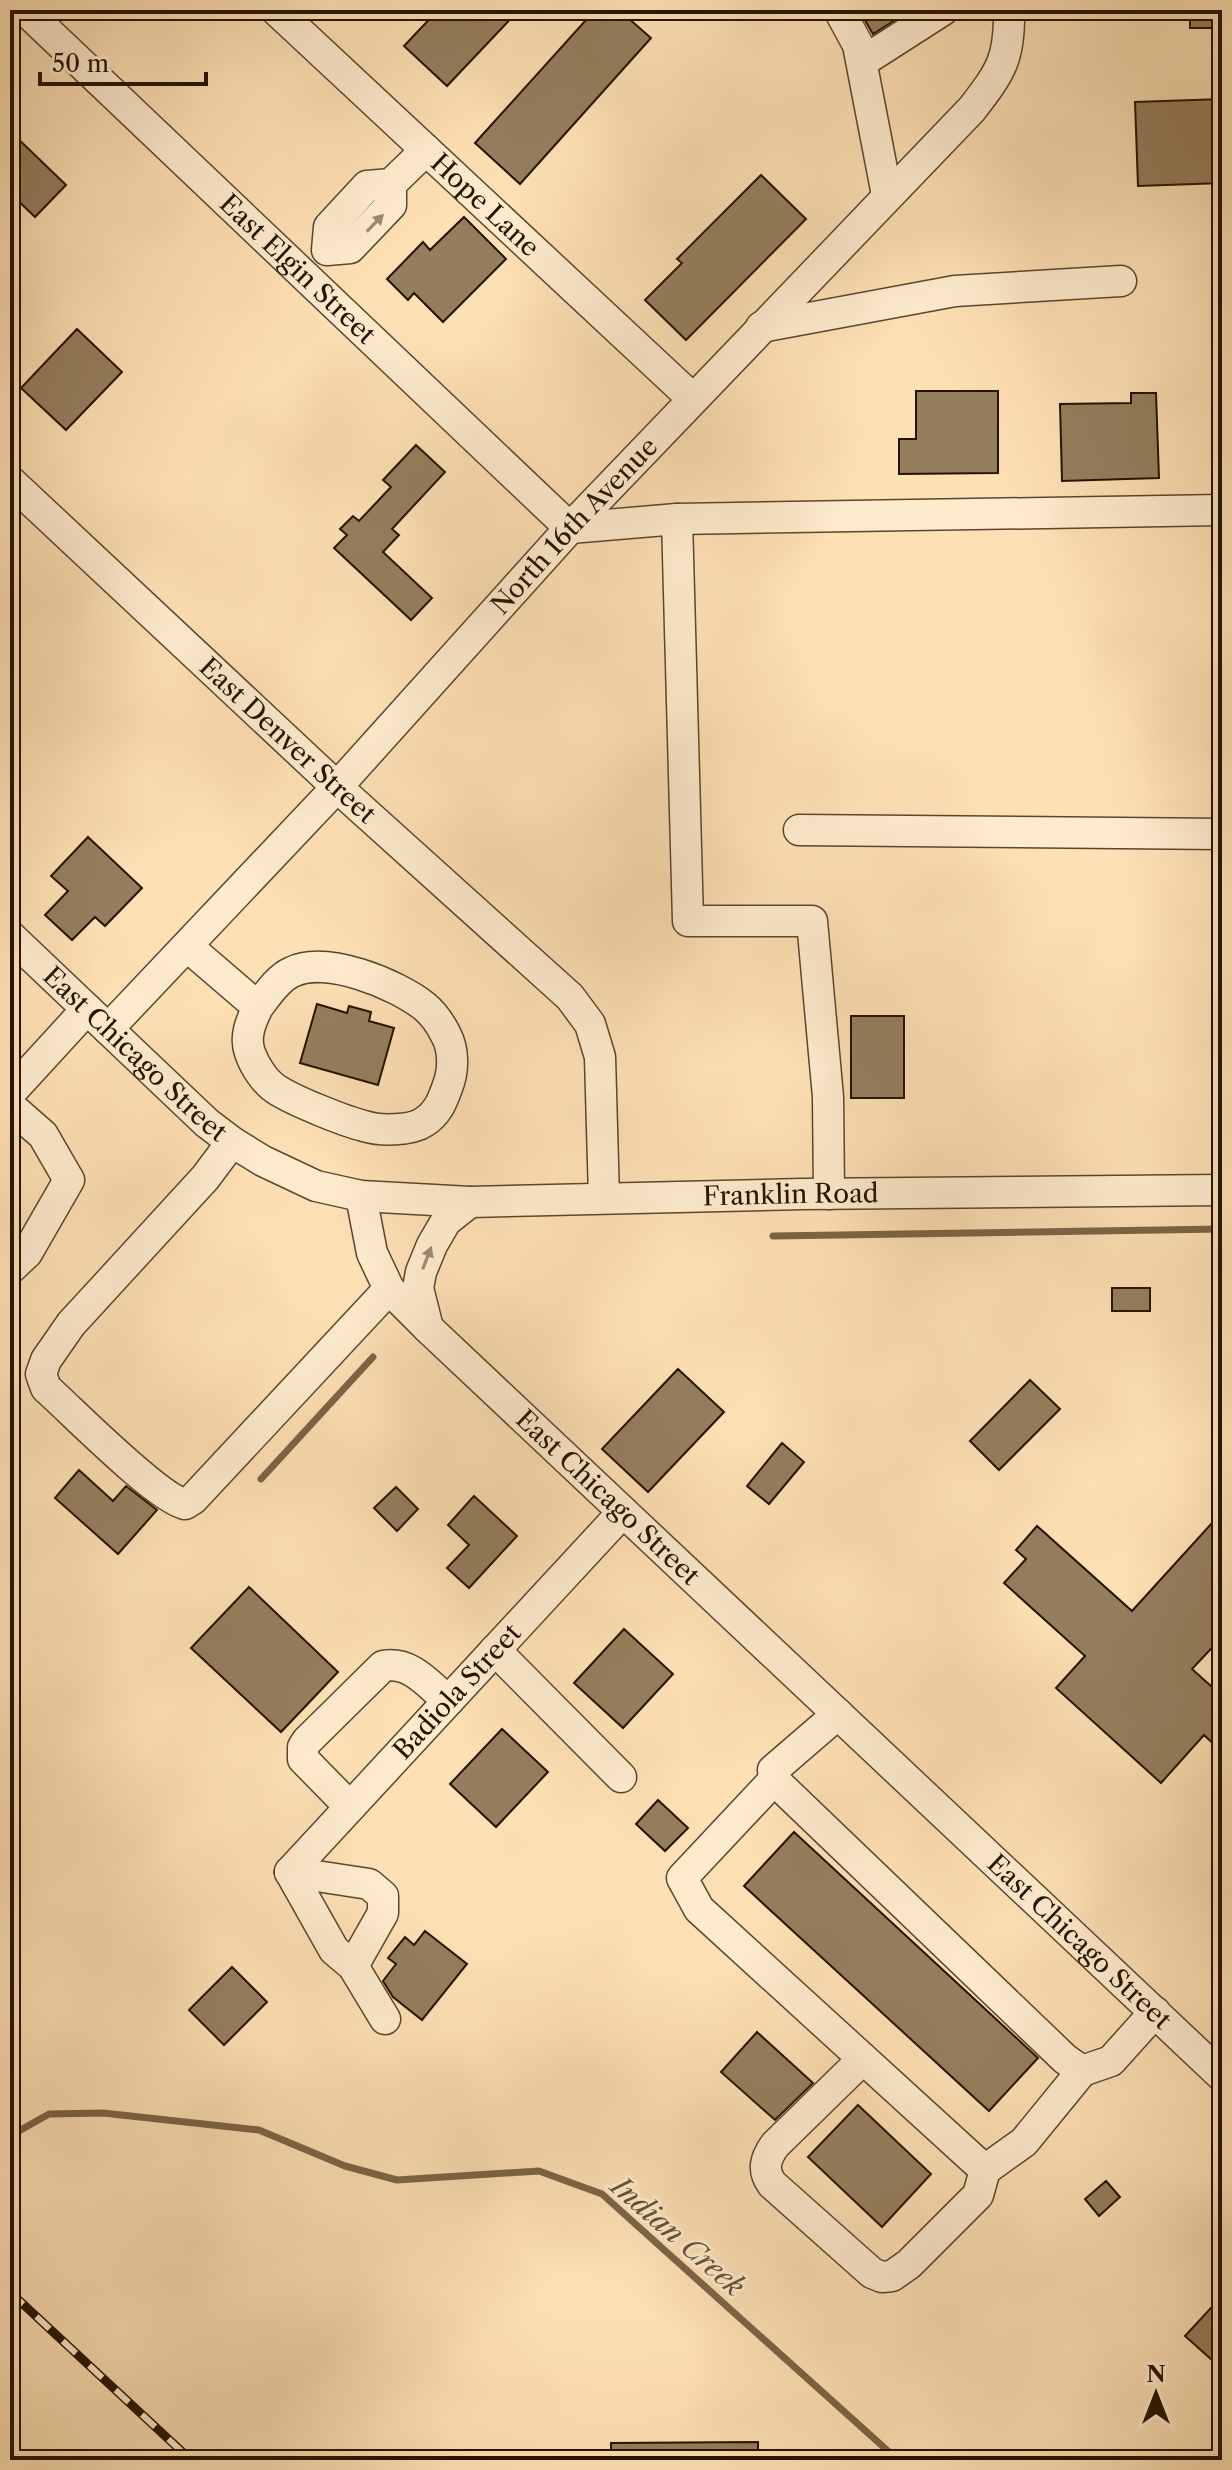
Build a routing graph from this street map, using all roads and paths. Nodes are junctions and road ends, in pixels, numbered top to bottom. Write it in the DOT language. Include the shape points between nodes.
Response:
graph roads {
  1 [pos="25,10"];
  2 [pos="276,10"];
  3 [pos="839,10"];
  4 [pos="943,10"];
  5 [pos="1009,10"];
  6 [pos="862,62"];
  7 [pos="426,150"];
  8 [pos="887,195"];
  9 [pos="302,275"];
  10 [pos="1121,281"];
  11 [pos="761,327"];
  12 [pos="693,399"];
  13 [pos="10,482"];
  14 [pos="1222,510"];
  15 [pos="677,519"];
  16 [pos="570,528"];
  17 [pos="337,787"];
  18 [pos="799,830"];
  19 [pos="1222,834"];
  20 [pos="10,936"];
  21 [pos="187,946"];
  22 [pos="258,1007"];
  23 [pos="98,1019"];
  24 [pos="10,1093"];
  25 [pos="10,1106"];
  26 [pos="232,1142"];
  27 [pos="1222,1190"];
  28 [pos="829,1194"];
  29 [pos="361,1196"];
  30 [pos="604,1198"];
  31 [pos="470,1202"];
  32 [pos="10,1269"];
  33 [pos="389,1289"];
  34 [pos="428,1328"];
  35 [pos="623,1512"];
  36 [pos="495,1650"];
  37 [pos="448,1701"];
  38 [pos="838,1714"];
  39 [pos="621,1777"];
  40 [pos="774,1780"];
  41 [pos="350,1807"];
  42 [pos="290,1872"];
  43 [pos="353,1966"];
  44 [pos="1155,2012"];
  45 [pos="385,2019"];
  46 [pos="863,2059"];
  47 [pos="1082,2071"];
  48 [pos="1222,2076"];
  49 [pos="985,2170"];
  1 -- 9 [label="street, East Elgin Street"];
  2 -- 7 [label="street, Hope Lane"];
  3 -- 6 [label="street"];
  4 -- 6 [label="street"];
  5 -- 8 [label="street, North 16th Avenue" via="1010,39 1001,70 972,109"];
  6 -- 8 [label="street"];
  7 -- 9 [label="street" via="391,184 367,186 329,227 327,250"];
  7 -- 12 [label="street, Hope Lane"];
  8 -- 11 [label="street, North 16th Avenue"];
  9 -- 16 [label="street, East Elgin Street"];
  10 -- 11 [label="street" via="955,291"];
  11 -- 12 [label="street, North 16th Avenue"];
  12 -- 16 [label="street, North 16th Avenue"];
  13 -- 17 [label="street, East Denver Street"];
  14 -- 15 [label="street"];
  15 -- 16 [label="street"];
  15 -- 28 [label="street" via="688,921 812,921 828,1097"];
  16 -- 17 [label="street, North 16th Avenue"];
  17 -- 21 [label="street, North 16th Avenue"];
  17 -- 30 [label="street, East Denver Street" via="570,997 590,1024 600,1057"];
  18 -- 19 [label="street"];
  20 -- 23 [label="street, East Chicago Street"];
  21 -- 22 [label="street"];
  21 -- 23 [label="street, North 16th Avenue"];
  22 -- 22 [label="street" via="292,972 314,967 340,968 421,1004 438,1019 449,1040 451,1080 438,1110 422,1124 367,1127 278,1091 249,1051 248,1028"];
  23 -- 24 [label="street, North 16th Avenue"];
  23 -- 26 [label="street, East Chicago Street"];
  25 -- 32 [label="street" via="43,1135 69,1180 27,1253"];
  26 -- 29 [label="street, East Chicago Street" via="316,1186"];
  26 -- 33 [label="street" via="55,1346 41,1374 46,1388 143,1477 185,1504"];
  27 -- 28 [label="street, Franklin Road"];
  28 -- 30 [label="street, Franklin Road"];
  29 -- 31 [label="street, Franklin Road"];
  29 -- 33 [label="street, East Chicago Street" via="372,1253"];
  30 -- 31 [label="street, Franklin Road"];
  34 -- 31 [label="street, one-way" via="418,1288 421,1272 446,1221"];
  33 -- 34 [label="street, East Chicago Street"];
  34 -- 35 [label="street, East Chicago Street"];
  35 -- 36 [label="street, Badiola Street"];
  35 -- 38 [label="street, East Chicago Street"];
  36 -- 37 [label="street, Badiola Street"];
  36 -- 39 [label="street"];
  37 -- 41 [label="street, Badiola Street"];
  37 -- 41 [label="street" via="406,1666 383,1666 307,1741 303,1759"];
  38 -- 40 [label="street" via="773,1770"];
  38 -- 44 [label="street, East Chicago Street"];
  40 -- 46 [label="street" via="682,1878 699,1909"];
  40 -- 47 [label="street"];
  41 -- 42 [label="street, Badiola Street"];
  42 -- 43 [label="street" via="334,1950"];
  42 -- 43 [label="street" via="369,1884 383,1896 383,1913"];
  43 -- 45 [label="street"];
  44 -- 47 [label="street" via="1111,2061"];
  44 -- 48 [label="street, East Chicago Street"];
  46 -- 49 [label="street"];
  46 -- 49 [label="street" via="775,2145 766,2165 772,2184 882,2277 909,2264 978,2195"];
  47 -- 49 [label="street" via="1024,2142"];
}
